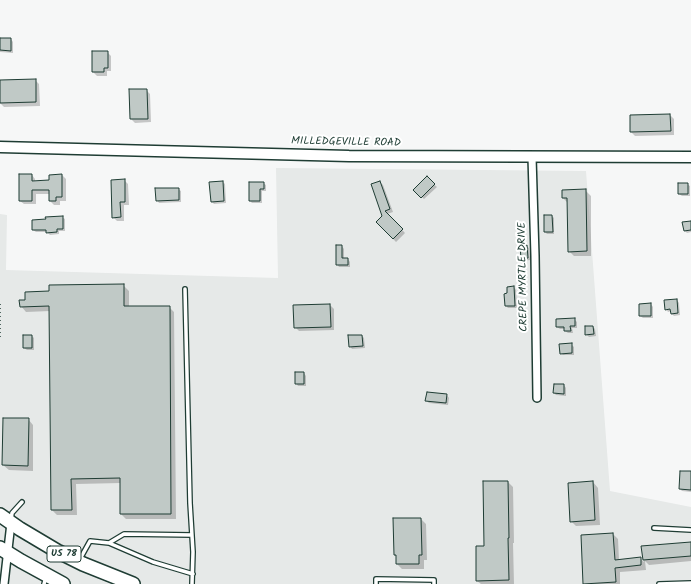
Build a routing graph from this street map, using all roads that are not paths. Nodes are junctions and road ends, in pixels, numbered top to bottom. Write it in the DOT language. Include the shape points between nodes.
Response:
graph roads {
  1 [pos="0,147"];
  2 [pos="532,157"];
  3 [pos="691,157"];
  4 [pos="185,289"];
  5 [pos="537,398"];
  6 [pos="22,502"];
  7 [pos="0,515"];
  8 [pos="11,523"];
  9 [pos="654,528"];
  10 [pos="691,530"];
  11 [pos="192,535"];
  12 [pos="109,543"];
  13 [pos="4,550"];
  14 [pos="79,561"];
  15 [pos="192,574"];
  16 [pos="45,580"];
  17 [pos="691,583"];
  18 [pos="4,584"];
  19 [pos="63,584"];
  20 [pos="132,584"];
  21 [pos="192,584"];
  22 [pos="376,584"];
  23 [pos="434,584"];
  24 [pos="659,584"];
  25 [pos="674,584"];
  1 -- 2 [label="street, MILLEDGEVILLE ROAD" via="349,156"];
  2 -- 3 [label="street, MILLEDGEVILLE ROAD"];
  2 -- 5 [label="street, CREPE MYRTLE DRIVE"];
  4 -- 11 [label="lane"];
  6 -- 8 [label="lane" via="12,513"];
  7 -- 8 [label="highway, US 78"];
  8 -- 13 [label="street"];
  8 -- 14 [label="highway, US 78"];
  9 -- 10 [label="lane"];
  11 -- 12 [label="lane" via="124,534"];
  11 -- 15 [label="lane"];
  12 -- 14 [label="lane" via="90,541"];
  12 -- 15 [label="lane" via="153,562"];
  13 -- 16 [label="highway, US 78"];
  13 -- 18 [label="street"];
  14 -- 20 [label="highway, US 78"];
  15 -- 21 [label="lane"];
  16 -- 19 [label="highway, US 78"];
  17 -- 25 [label="lane"];
  22 -- 23 [label="lane" via="376,579 434,580"];
  24 -- 25 [label="lane"];
}
